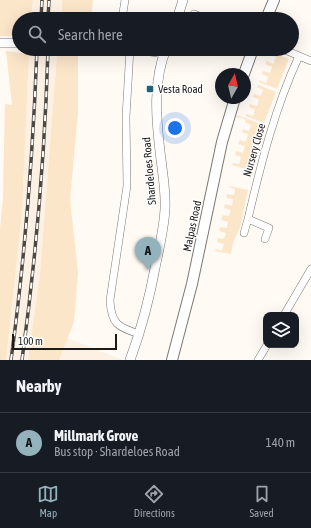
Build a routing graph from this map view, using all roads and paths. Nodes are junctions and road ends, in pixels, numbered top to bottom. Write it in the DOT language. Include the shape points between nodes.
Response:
graph roads {
  1 [pos="125,0"];
  2 [pos="183,0"];
  3 [pos="274,0"];
  4 [pos="123,12"];
  5 [pos="179,12"];
  6 [pos="269,12"];
  7 [pos="0,43"];
  8 [pos="12,43"];
  9 [pos="130,56"];
  10 [pos="164,56"];
  11 [pos="250,56"];
  12 [pos="299,56"];
  13 [pos="311,61"];
  14 [pos="246,68"];
  15 [pos="233,104"];
  16 [pos="248,218"];
  17 [pos="244,233"];
  18 [pos="265,239"];
  19 [pos="311,269"];
  20 [pos="286,312"];
  21 [pos="140,334"];
  22 [pos="265,348"];
  23 [pos="130,360"];
  24 [pos="172,360"];
  25 [pos="258,360"];
  1 -- 4 [label="street"];
  2 -- 5 [label="street"];
  3 -- 6 [label="main road"];
  7 -- 8 [label="street"];
  9 -- 21 [label="street" via="126,186 111,304 113,317 117,323 124,329"];
  10 -- 21 [label="street, Shardeloes Road" via="158,76 157,102 165,209 153,280"];
  11 -- 14 [label="main road"];
  12 -- 13 [label="street"];
  12 -- 16 [label="street, Nursery Close" via="275,117"];
  15 -- 24 [label="main road, Malpas Road" via="222,142 192,284"];
  16 -- 17 [label="street, Nursery Close"];
  16 -- 18 [label="street" via="269,228"];
  19 -- 20 [label="street"];
  21 -- 23 [label="street, Shardeloes Road"];
  22 -- 25 [label="street"];
}
